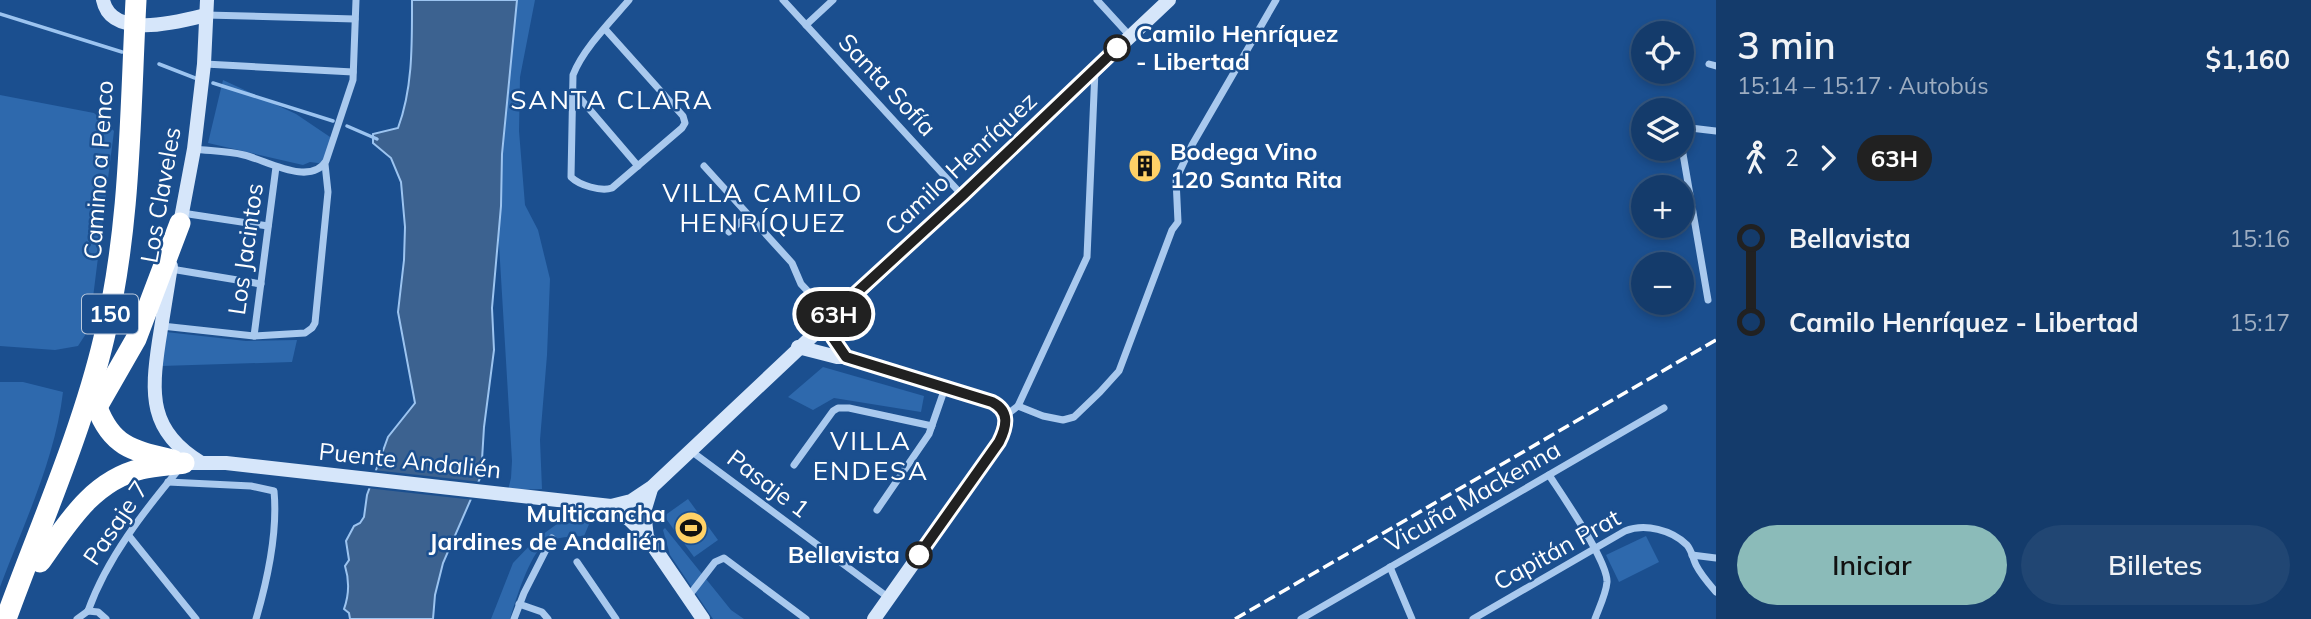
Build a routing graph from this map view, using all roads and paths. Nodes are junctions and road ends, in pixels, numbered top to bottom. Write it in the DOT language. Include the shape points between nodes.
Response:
graph roads {
  1 [pos="103,0"];
  2 [pos="136,0"];
  3 [pos="149,0"];
  4 [pos="207,0"];
  5 [pos="356,0"];
  6 [pos="629,0"];
  7 [pos="783,0"];
  8 [pos="833,0"];
  9 [pos="1097,0"];
  10 [pos="1169,0"];
  11 [pos="1276,0"];
  12 [pos="206,15"];
  13 [pos="355,19"];
  14 [pos="141,24"];
  15 [pos="806,25"];
  16 [pos="605,29"];
  17 [pos="1130,36"];
  18 [pos="204,64"];
  19 [pos="1095,69"];
  20 [pos="353,72"];
  21 [pos="573,90"];
  22 [pos="1694,128"];
  23 [pos="1716,131"];
  24 [pos="194,149"];
  25 [pos="1684,161"];
  26 [pos="325,164"];
  27 [pos="638,166"];
  28 [pos="704,166"];
  29 [pos="276,167"];
  30 [pos="963,195"];
  31 [pos="748,215"];
  32 [pos="181,218"];
  33 [pos="268,226"];
  34 [pos="729,232"];
  35 [pos="171,269"];
  36 [pos="261,284"];
  37 [pos="1708,300"];
  38 [pos="831,316"];
  39 [pos="161,326"];
  40 [pos="254,336"];
  41 [pos="798,347"];
  42 [pos="846,357"];
  43 [pos="945,388"];
  44 [pos="1017,406"];
  45 [pos="97,407"];
  46 [pos="1664,408"];
  47 [pos="1005,416"];
  48 [pos="932,426"];
  49 [pos="691,450"];
  50 [pos="192,462"];
  51 [pos="794,465"];
  52 [pos="1549,475"];
  53 [pos="168,482"];
  54 [pos="652,487"];
  55 [pos="589,504"];
  56 [pos="611,506"];
  57 [pos="877,510"];
  58 [pos="128,536"];
  59 [pos="647,537"];
  60 [pos="552,538"];
  61 [pos="1594,549"];
  62 [pos="1692,555"];
  63 [pos="1716,558"];
  64 [pos="40,562"];
  65 [pos="577,562"];
  66 [pos="1390,567"];
  67 [pos="1716,592"];
  68 [pos="687,597"];
  69 [pos="889,598"];
  70 [pos="519,604"];
  71 [pos="88,611"];
  72 [pos="6,619"];
  73 [pos="19,619"];
  74 [pos="77,619"];
  75 [pos="106,619"];
  76 [pos="196,619"];
  77 [pos="256,619"];
  78 [pos="514,619"];
  79 [pos="548,619"];
  80 [pos="616,619"];
  81 [pos="702,619"];
  82 [pos="807,619"];
  83 [pos="874,619"];
  84 [pos="1301,619"];
  85 [pos="1412,619"];
  86 [pos="1473,619"];
  87 [pos="1595,619"];
  1 -- 14 [label="main road" via="112,18"];
  2 -- 14 [label="highway, Camino a Penco / 150"];
  3 -- 14 [label="highway, Camino a Penco / 150"];
  4 -- 12 [label="main road, Los Claveles"];
  5 -- 13 [label="street"];
  6 -- 16 [label="street"];
  7 -- 15 [label="street, Santa Sofía"];
  8 -- 15 [label="street"];
  9 -- 17 [label="street"];
  10 -- 17 [label="main road, Camilo Henríquez"];
  11 -- 44 [label="street" via="1176,179 1178,222 1119,371 1074,417 1063,420"];
  12 -- 13 [label="street"];
  12 -- 14 [label="main road"];
  12 -- 18 [label="main road, Los Claveles"];
  13 -- 20 [label="street"];
  14 -- 45 [label="highway, Camino a Penco / 150" via="142,157 135,226 118,332"];
  14 -- 72 [label="highway, Camino a Penco / 150" via="126,200 104,338 83,412"];
  15 -- 30 [label="street, Santa Sofía"];
  16 -- 21 [label="street" via="579,61"];
  16 -- 27 [label="street" via="685,123"];
  17 -- 19 [label="main road, Camilo Henríquez"];
  18 -- 20 [label="street"];
  18 -- 24 [label="main road, Los Claveles"];
  19 -- 30 [label="main road, Camilo Henríquez"];
  19 -- 44 [label="street" via="1087,257"];
  20 -- 26 [label="street"];
  21 -- 27 [label="street"];
  21 -- 27 [label="street" via="573,179 607,190"];
  22 -- 23 [label="street"];
  24 -- 29 [label="street" via="247,155"];
  24 -- 32 [label="main road, Los Claveles"];
  25 -- 37 [label="street"];
  26 -- 29 [label="street" via="306,172"];
  26 -- 40 [label="street" via="328,192 315,323 305,333"];
  28 -- 31 [label="street"];
  29 -- 33 [label="street, Los Jacintos"];
  30 -- 38 [label="main road, Camilo Henríquez"];
  31 -- 34 [label="street"];
  31 -- 38 [label="street" via="792,263 801,284"];
  32 -- 33 [label="street"];
  32 -- 35 [label="main road, Los Claveles"];
  32 -- 45 [label="highway" via="136,340"];
  33 -- 36 [label="street, Los Jacintos"];
  35 -- 36 [label="street"];
  35 -- 39 [label="main road, Los Claveles"];
  36 -- 40 [label="street, Los Jacintos"];
  38 -- 41 [label="main road, Camilo Henríquez"];
  38 -- 42 [label="main road" via="833,338"];
  39 -- 40 [label="street"];
  39 -- 50 [label="main road, Los Claveles" via="154,372 156,408 173,441"];
  41 -- 42 [label="main road"];
  41 -- 49 [label="main road, Camilo Henríquez"];
  42 -- 43 [label="main road"];
  43 -- 47 [label="main road" via="995,404"];
  43 -- 48 [label="street"];
  44 -- 47 [label="street"];
  45 -- 50 [label="highway" via="109,432 123,445"];
  45 -- 64 [label="highway, Camino a Penco / 150"];
  46 -- 52 [label="street, Vicuña Mackenna"];
  47 -- 69 [label="main road" via="1005,430 994,450"];
  48 -- 51 [label="street" via="838,408"];
  48 -- 57 [label="street"];
  49 -- 54 [label="main road, Camilo Henríquez"];
  49 -- 69 [label="street, Pasaje 1"];
  50 -- 53 [label="street, Pasaje 7"];
  50 -- 55 [label="main road, Puente Andalién"];
  50 -- 64 [label="highway" via="140,470 97,491"];
  52 -- 61 [label="street"];
  52 -- 66 [label="street, Vicuña Mackenna"];
  53 -- 58 [label="street, Pasaje 7"];
  53 -- 77 [label="street" via="274,491 267,581"];
  54 -- 56 [label="main road, Camilo Henríquez" via="631,501"];
  54 -- 59 [label="main road" via="644,512"];
  55 -- 56 [label="main road, Camilo Henríquez"];
  56 -- 59 [label="main road"];
  58 -- 71 [label="street, Pasaje 7" via="103,573"];
  58 -- 76 [label="street"];
  59 -- 68 [label="main road"];
  60 -- 70 [label="street"];
  61 -- 62 [label="street, Capitán Prat" via="1625,531 1645,527 1676,538"];
  61 -- 86 [label="street, Capitán Prat"];
  61 -- 87 [label="street" via="1607,580"];
  62 -- 63 [label="street"];
  62 -- 67 [label="street, Capitán Prat"];
  64 -- 73 [label="highway, Camino a Penco / 150"];
  65 -- 80 [label="street"];
  66 -- 84 [label="street, Vicuña Mackenna"];
  66 -- 85 [label="street"];
  68 -- 81 [label="main road"];
  68 -- 82 [label="street" via="715,562 724,558"];
  69 -- 83 [label="main road"];
  70 -- 78 [label="street"];
  70 -- 79 [label="street"];
  71 -- 74 [label="street"];
  71 -- 75 [label="street" via="98,611"];
}
